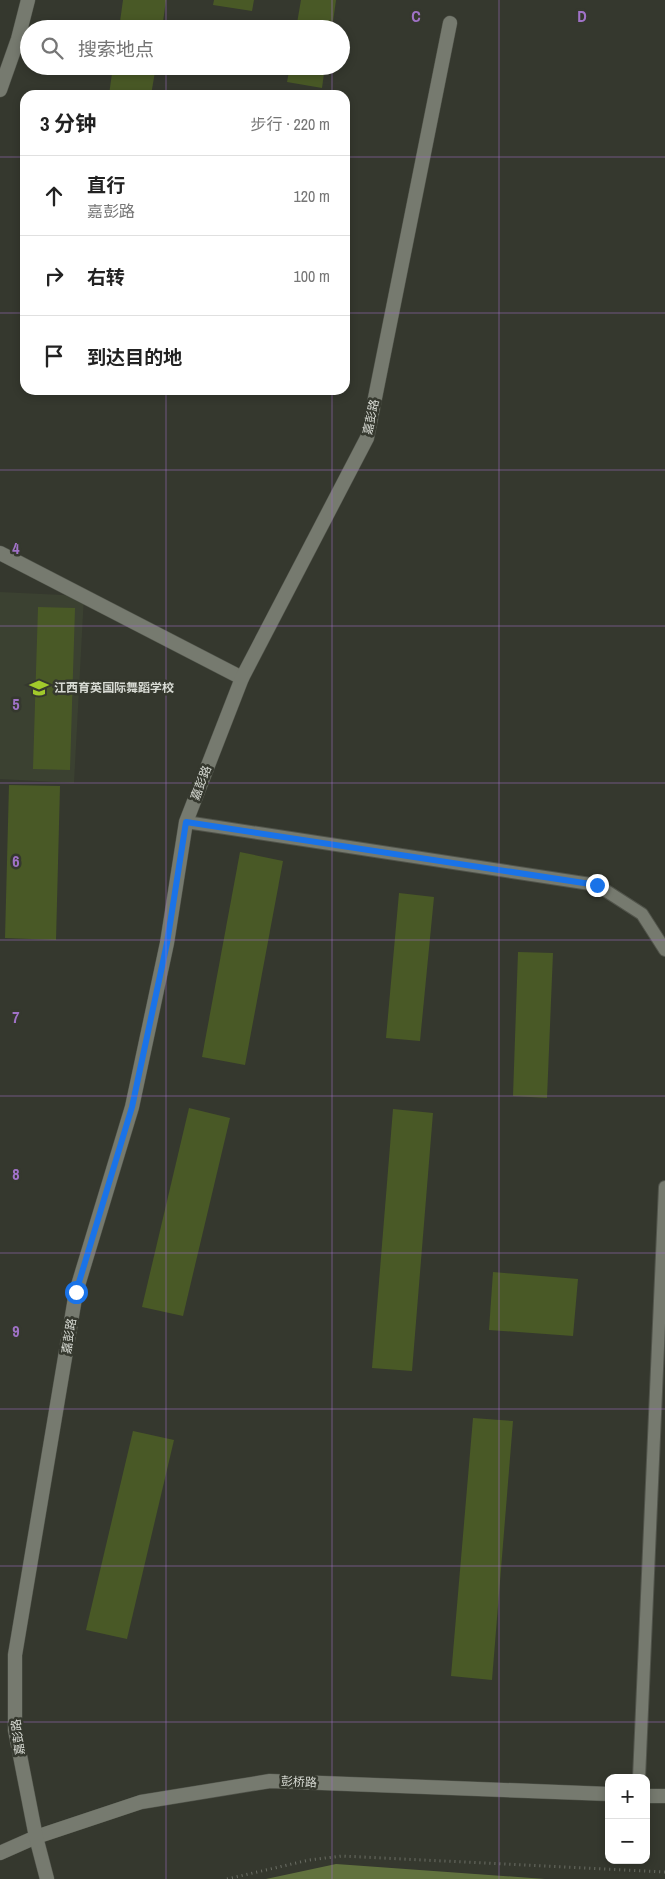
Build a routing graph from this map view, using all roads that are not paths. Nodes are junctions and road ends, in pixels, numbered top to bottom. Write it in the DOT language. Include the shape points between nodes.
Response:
graph roads {
  1 [pos="28,0"];
  2 [pos="23,20"];
  3 [pos="450,22"];
  4 [pos="20,31"];
  5 [pos="0,90"];
  6 [pos="0,553"];
  7 [pos="242,678"];
  8 [pos="186,822"];
  9 [pos="665,950"];
  10 [pos="665,1187"];
  11 [pos="640,1774"];
  12 [pos="605,1794"];
  13 [pos="650,1796"];
  14 [pos="665,1796"];
  15 [pos="36,1837"];
  16 [pos="0,1852"];
  17 [pos="45,1875"];
  1 -- 2 [label="street"];
  3 -- 7 [label="street, 嘉彭路" via="367,438"];
  4 -- 5 [label="street"];
  6 -- 7 [label="street"];
  7 -- 8 [label="street, 嘉彭路"];
  8 -- 9 [label="lane" via="597,885 642,914"];
  8 -- 15 [label="street, 嘉彭路" via="167,943 132,1107 76,1292 15,1655 15,1730"];
  10 -- 11 [label="lane"];
  12 -- 15 [label="street, 彭桥路" via="270,1781 141,1802"];
  13 -- 14 [label="street"];
  15 -- 16 [label="street, 彭桥路"];
  15 -- 17 [label="street, 嘉彭路"];
}
